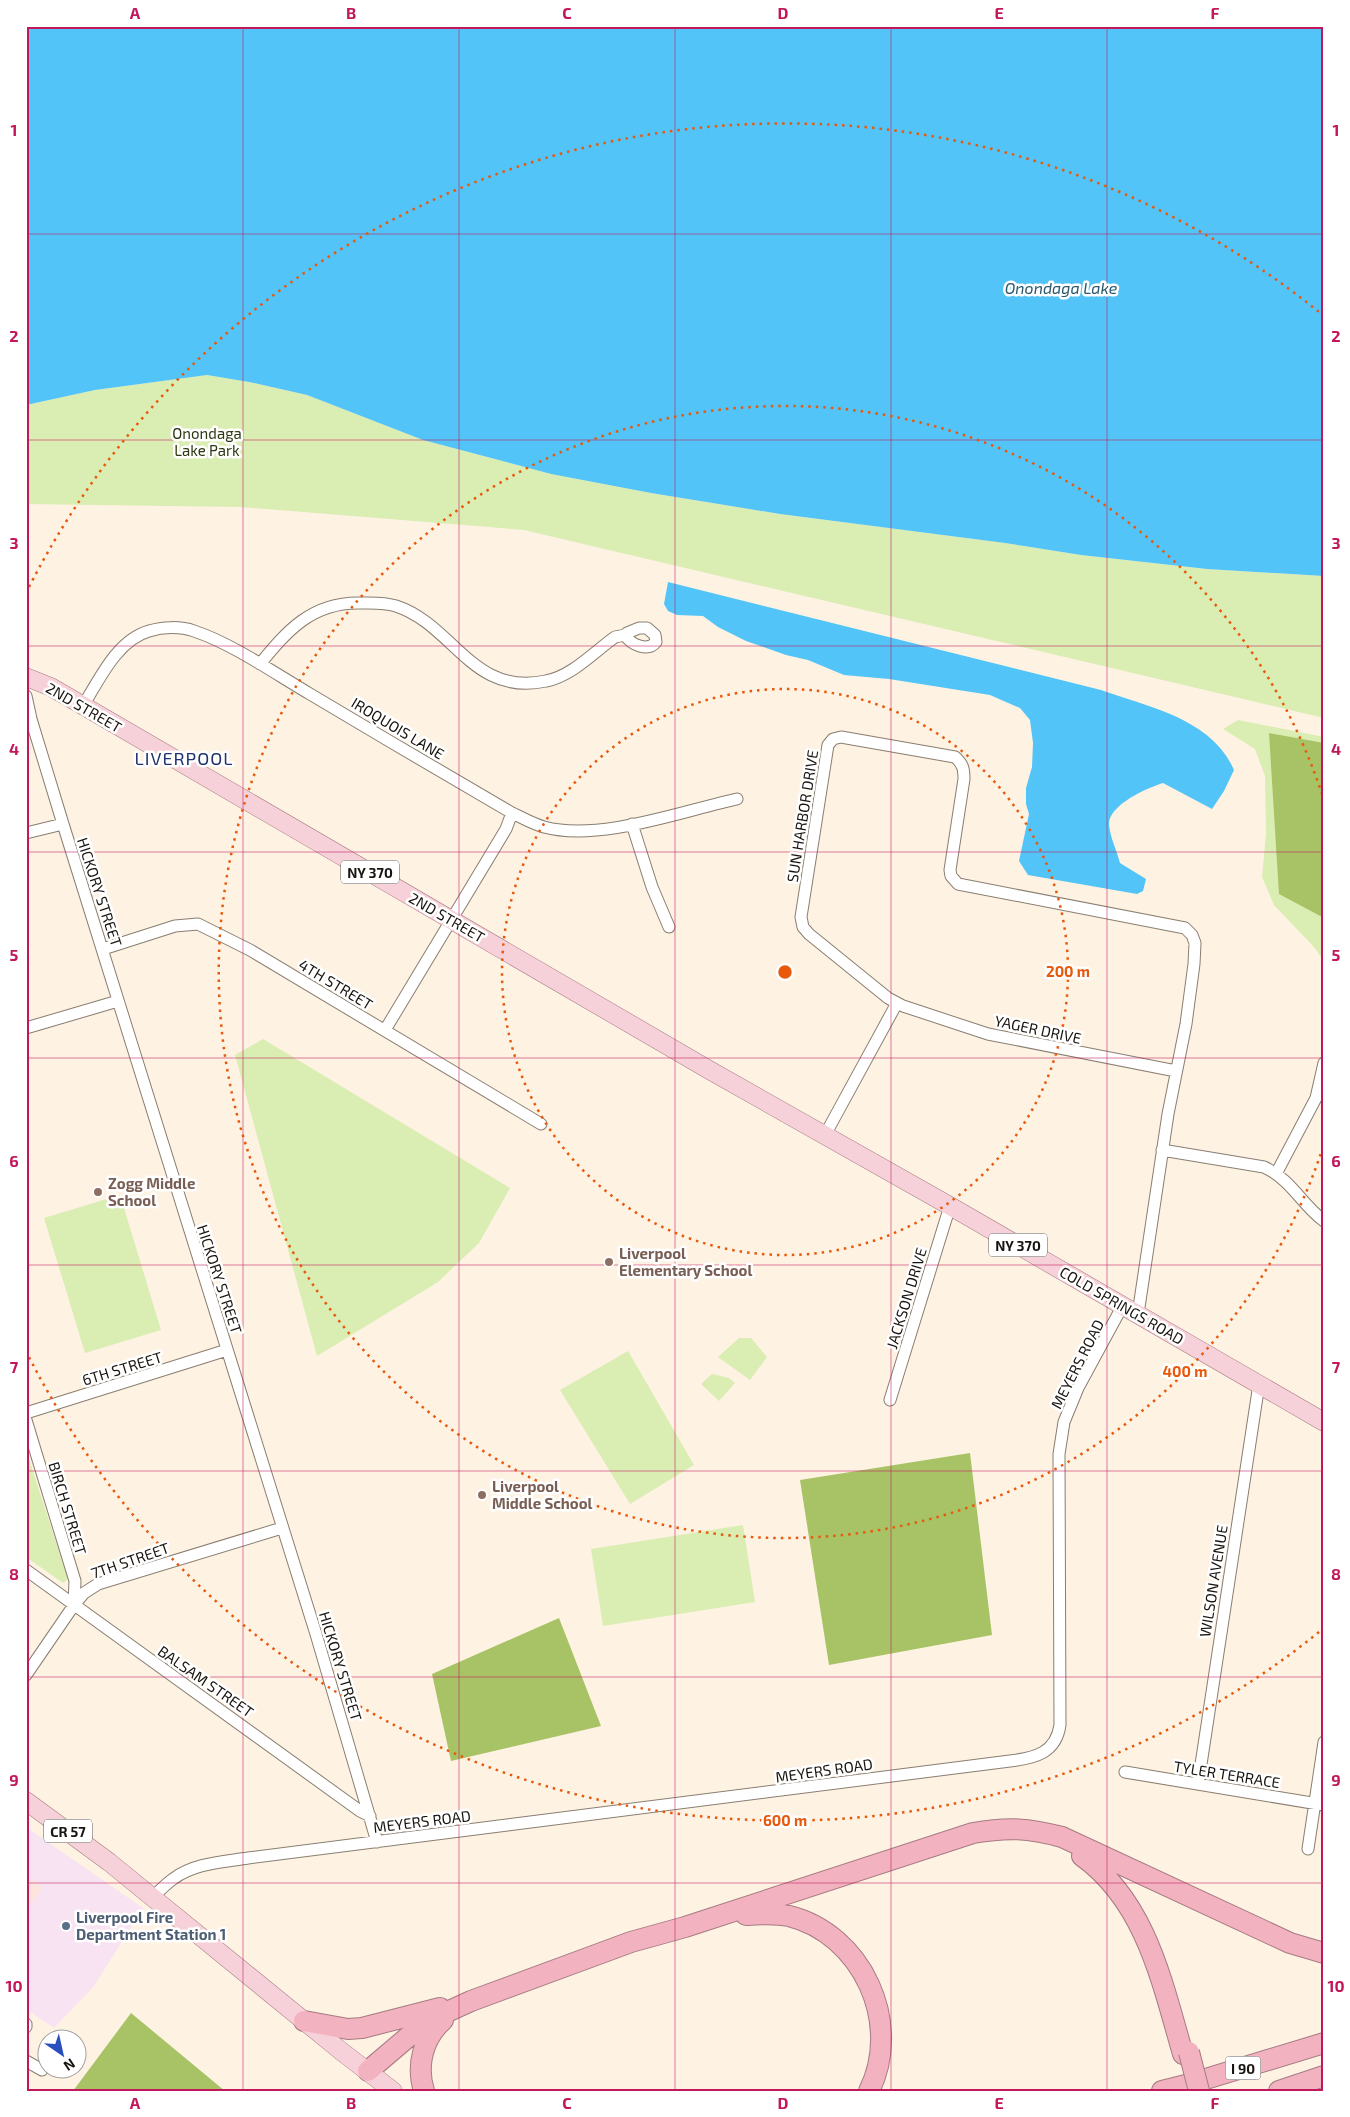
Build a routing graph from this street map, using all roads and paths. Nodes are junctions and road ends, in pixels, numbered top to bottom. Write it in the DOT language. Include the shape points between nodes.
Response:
graph roads {
  1 [pos="625,635"];
  2 [pos="260,664"];
  3 [pos="26,677"];
  4 [pos="26,696"];
  5 [pos="83,706"];
  6 [pos="737,799"];
  7 [pos="512,813"];
  8 [pos="63,824"];
  9 [pos="632,824"];
  10 [pos="26,833"];
  11 [pos="1117,914"];
  12 [pos="452,920"];
  13 [pos="668,927"];
  14 [pos="103,949"];
  15 [pos="118,1001"];
  16 [pos="897,1003"];
  17 [pos="26,1028"];
  18 [pos="385,1030"];
  19 [pos="1324,1063"];
  20 [pos="711,1071"];
  21 [pos="1176,1071"];
  22 [pos="541,1124"];
  23 [pos="825,1135"];
  24 [pos="1162,1150"];
  25 [pos="1277,1172"];
  26 [pos="950,1206"];
  27 [pos="1324,1221"];
  28 [pos="1131,1309"];
  29 [pos="227,1350"];
  30 [pos="1259,1384"];
  31 [pos="890,1400"];
  32 [pos="26,1414"];
  33 [pos="26,1420"];
  34 [pos="1324,1422"];
  35 [pos="282,1528"];
  36 [pos="26,1570"];
  37 [pos="74,1605"];
  38 [pos="26,1675"];
  39 [pos="1324,1742"];
  40 [pos="1125,1772"];
  41 [pos="1198,1784"];
  42 [pos="26,1801"];
  43 [pos="1319,1804"];
  44 [pos="370,1816"];
  45 [pos="378,1842"];
  46 [pos="1308,1849"];
  47 [pos="1087,1850"];
  48 [pos="153,1898"];
  49 [pos="746,1915"];
  50 [pos="1324,1953"];
  51 [pos="574,1962"];
  52 [pos="471,2001"];
  53 [pos="304,2021"];
  54 [pos="1324,2043"];
  55 [pos="1186,2053"];
  56 [pos="26,2061"];
  57 [pos="38,2068"];
  58 [pos="368,2071"];
  59 [pos="1324,2076"];
  60 [pos="393,2091"];
  61 [pos="424,2091"];
  62 [pos="869,2091"];
  63 [pos="1162,2091"];
  64 [pos="1192,2091"];
  65 [pos="1199,2091"];
  66 [pos="1279,2091"];
  1 -- 2 [label="street" via="615,637 565,675 524,684 488,675 419,618 397,606 347,604 310,614 285,634"];
  2 -- 5 [label="street, IROQUOIS LANE" via="191,630 150,630 126,643"];
  2 -- 7 [label="street, IROQUOIS LANE"];
  3 -- 5 [label="main road, 2ND STREET / NY 370"];
  4 -- 8 [label="street, HICKORY STREET"];
  5 -- 12 [label="main road, 2ND STREET / NY 370"];
  6 -- 9 [label="street, IROQUOIS LANE"];
  7 -- 9 [label="street, IROQUOIS LANE" via="558,830 592,830"];
  7 -- 12 [label="street"];
  8 -- 10 [label="street"];
  8 -- 14 [label="street, HICKORY STREET"];
  9 -- 13 [label="street"];
  11 -- 16 [label="street, SUN HARBOR DRIVE" via="958,884 950,870 964,779 961,762 955,757 841,737 833,739 828,745 801,917 803,927"];
  11 -- 21 [label="street, MEYERS ROAD" via="1185,928 1192,935 1194,964"];
  12 -- 18 [label="street"];
  12 -- 20 [label="main road, 2ND STREET / NY 370"];
  14 -- 15 [label="street, HICKORY STREET"];
  14 -- 18 [label="street, 4TH STREET" via="175,926 198,924 250,950"];
  15 -- 17 [label="street"];
  15 -- 29 [label="street, HICKORY STREET"];
  16 -- 21 [label="street, YAGER DRIVE" via="988,1034"];
  16 -- 23 [label="street"];
  18 -- 22 [label="street, 4TH STREET"];
  19 -- 25 [label="street" via="1316,1098"];
  20 -- 23 [label="main road, COLD SPRINGS ROAD / NY 370"];
  21 -- 24 [label="street, MEYERS ROAD"];
  23 -- 26 [label="main road, COLD SPRINGS ROAD / NY 370"];
  24 -- 25 [label="street"];
  24 -- 28 [label="street, MEYERS ROAD"];
  25 -- 27 [label="street"];
  26 -- 28 [label="main road, COLD SPRINGS ROAD / NY 370"];
  26 -- 31 [label="street, JACKSON DRIVE"];
  28 -- 30 [label="main road, COLD SPRINGS ROAD / NY 370"];
  28 -- 45 [label="street, MEYERS ROAD" via="1078,1388 1064,1422 1059,1454 1060,1725 1055,1742 1044,1752 1010,1762"];
  29 -- 32 [label="street, 6TH STREET"];
  29 -- 35 [label="street, HICKORY STREET"];
  30 -- 34 [label="main road, COLD SPRINGS ROAD / NY 370"];
  30 -- 41 [label="street, WILSON AVENUE"];
  33 -- 37 [label="street, BIRCH STREET" via="75,1581"];
  35 -- 37 [label="street, 7TH STREET" via="98,1584"];
  35 -- 44 [label="street, HICKORY STREET"];
  36 -- 37 [label="street, BALSAM STREET"];
  37 -- 38 [label="street, 7TH STREET"];
  37 -- 44 [label="street, BALSAM STREET"];
  39 -- 43 [label="street"];
  40 -- 41 [label="street, TYLER TERRACE"];
  41 -- 43 [label="street, TYLER TERRACE"];
  42 -- 48 [label="main road, CR 57"];
  43 -- 46 [label="street"];
  44 -- 45 [label="street, HICKORY STREET"];
  45 -- 48 [label="street, MEYERS ROAD" via="202,1866 173,1879"];
  47 -- 50 [label="highway" via="1290,1943"];
  47 -- 51 [label="highway" via="1062,1837 1033,1829 1000,1828 973,1833"];
  47 -- 55 [label="highway" via="1110,1868 1132,1895 1152,1934 1167,1974"];
  48 -- 53 [label="main road, CR 57"];
  49 -- 51 [label="highway" via="627,1952"];
  49 -- 55 [label="highway" via="990,1837 1012,1835 1052,1841 1098,1867 1127,1902 1147,1939"];
  49 -- 62 [label="highway" via="789,1916 813,1925 850,1952 872,1991 879,2013 879,2060"];
  51 -- 52 [label="highway"];
  52 -- 53 [label="highway" via="362,2028 348,2029"];
  52 -- 58 [label="highway" via="436,2017"];
  52 -- 61 [label="highway" via="444,2018 427,2040 421,2060 420,2078"];
  53 -- 58 [label="main road, CR 57"];
  54 -- 63 [label="highway, I 90"];
  55 -- 64 [label="highway"];
  55 -- 65 [label="highway, bridge"];
  56 -- 57 [label="street"];
  58 -- 60 [label="main road, CR 57"];
  59 -- 66 [label="highway, I 90"];
}
